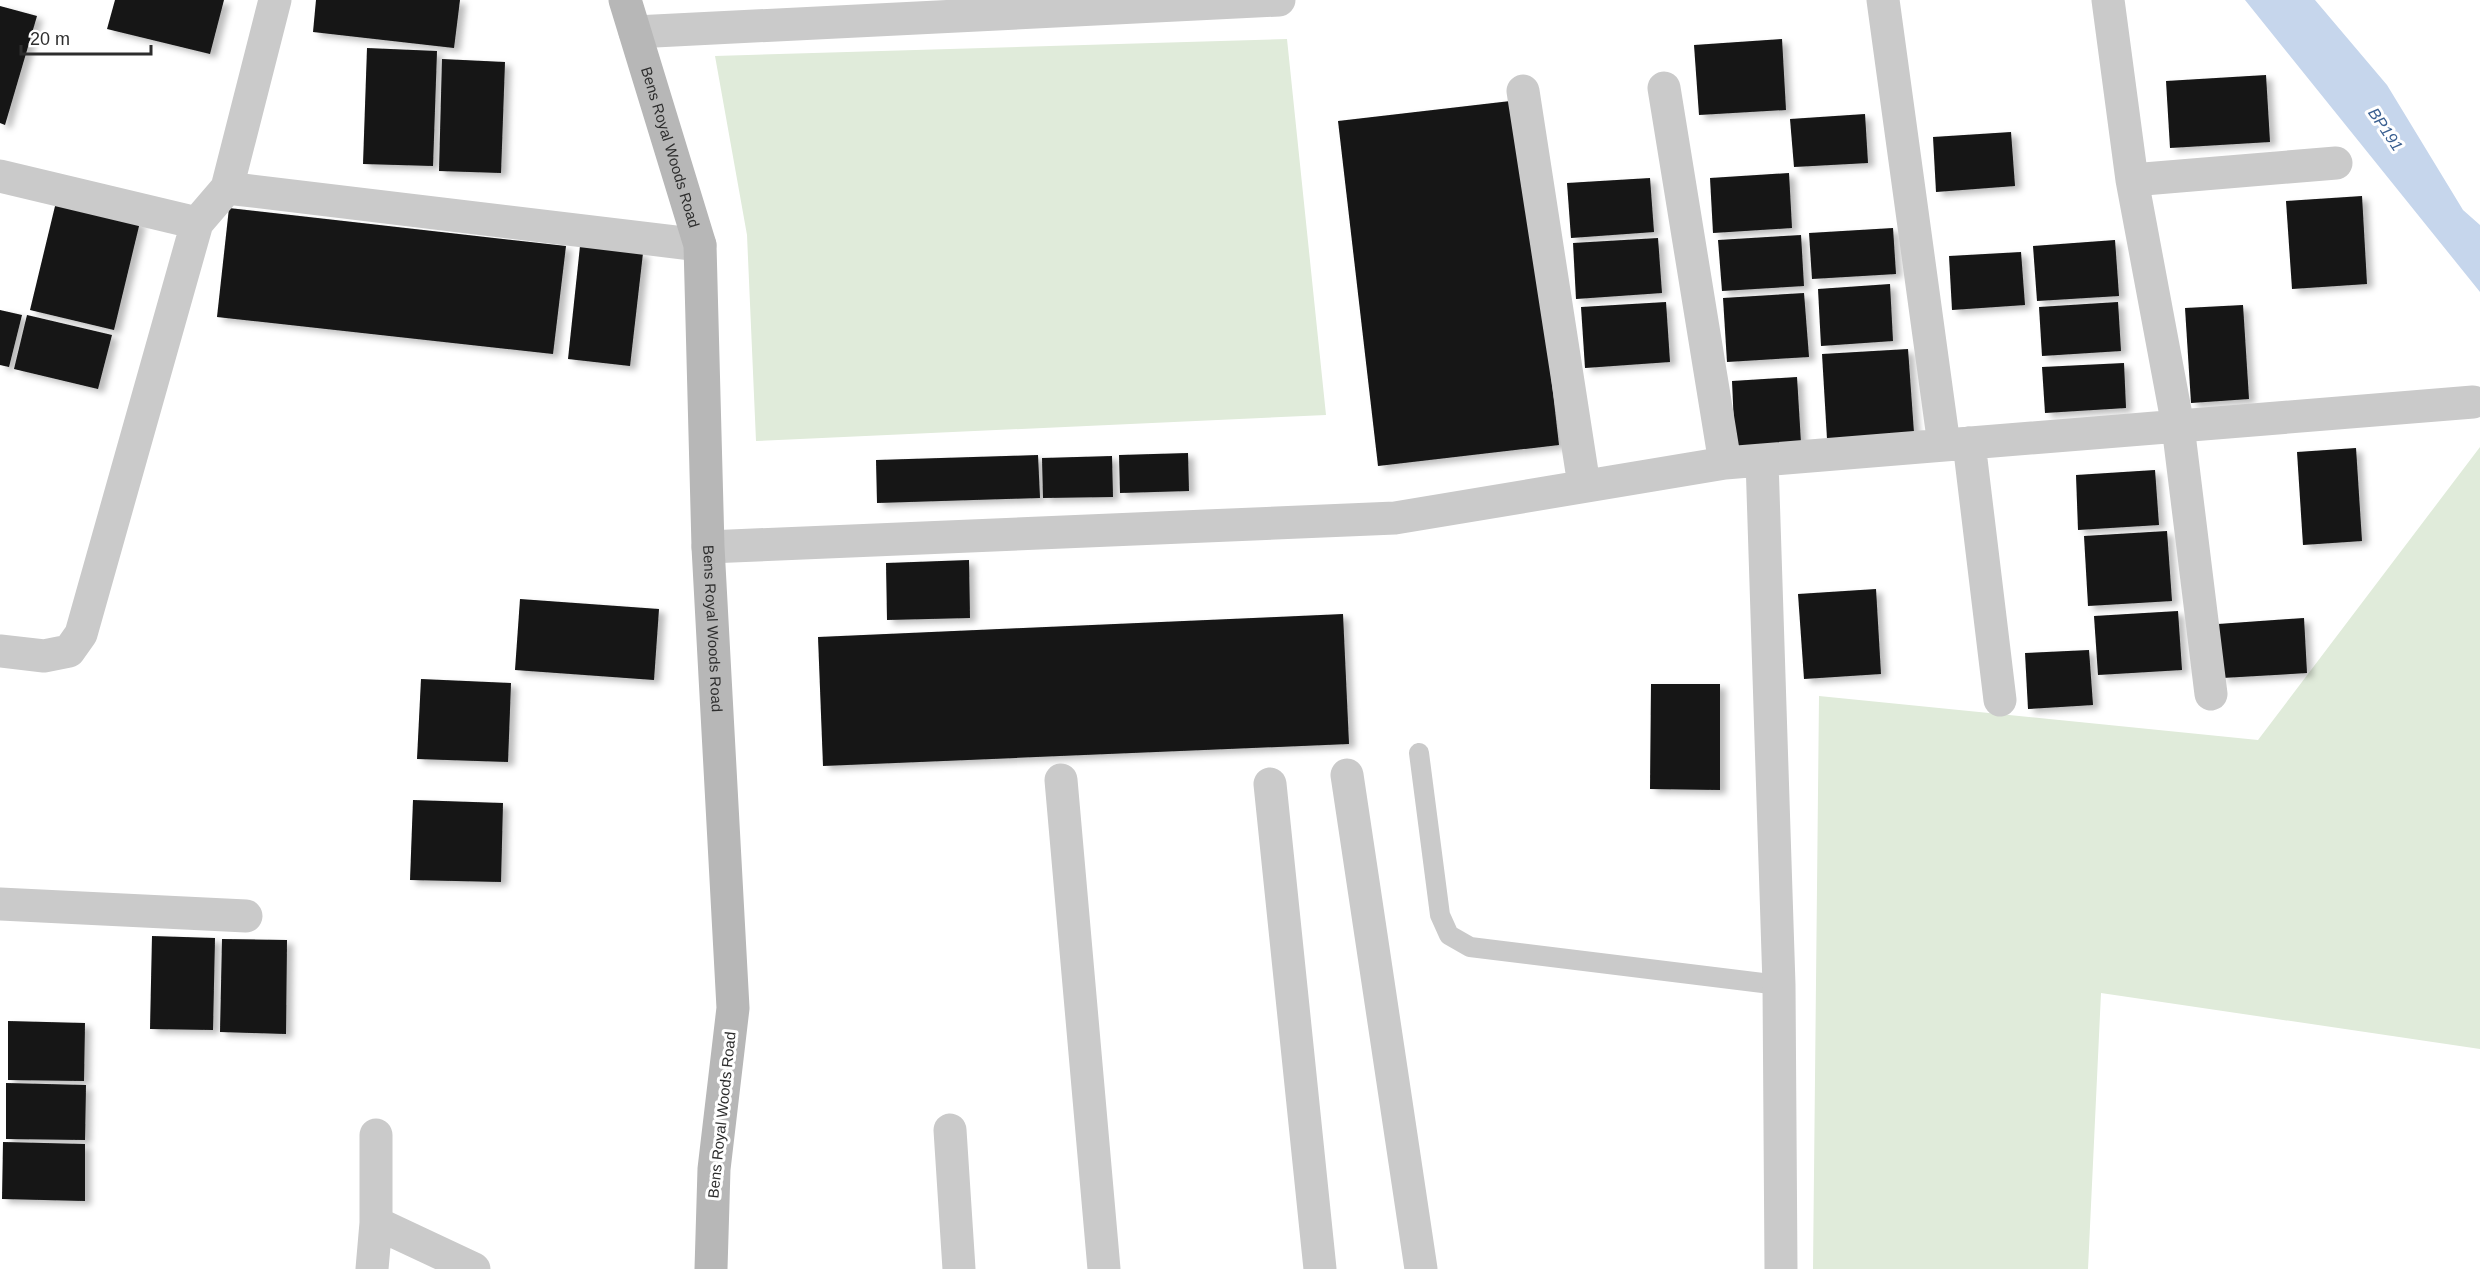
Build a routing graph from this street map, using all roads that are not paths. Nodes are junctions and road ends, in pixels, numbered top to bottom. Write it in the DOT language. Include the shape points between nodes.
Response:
graph roads {
  1 [pos="275,0"];
  2 [pos="625,0"];
  3 [pos="1279,0"];
  4 [pos="1883,0"];
  5 [pos="2108,0"];
  6 [pos="943,8"];
  7 [pos="635,32"];
  8 [pos="1664,88"];
  9 [pos="1523,91"];
  10 [pos="2336,163"];
  11 [pos="0,176"];
  12 [pos="2132,180"];
  13 [pos="227,188"];
  14 [pos="197,223"];
  15 [pos="700,245"];
  16 [pos="2473,402"];
  17 [pos="2178,426"];
  18 [pos="1957,444"];
  19 [pos="1762,460"];
  20 [pos="1725,463"];
  21 [pos="1584,485"];
  22 [pos="708,547"];
  23 [pos="0,651"];
  24 [pos="2211,694"];
  25 [pos="2000,700"];
  26 [pos="1419,753"];
  27 [pos="1347,775"];
  28 [pos="1061,780"];
  29 [pos="1270,784"];
  30 [pos="0,904"];
  31 [pos="246,916"];
  32 [pos="1779,986"];
  33 [pos="950,1130"];
  34 [pos="376,1135"];
  35 [pos="376,1223"];
  36 [pos="372,1269"];
  37 [pos="474,1269"];
  38 [pos="711,1269"];
  39 [pos="959,1269"];
  40 [pos="1104,1269"];
  41 [pos="1320,1269"];
  42 [pos="1421,1269"];
  43 [pos="1781,1269"];
  1 -- 13 [label="street"];
  2 -- 7 [label="street, Bens Royal Woods Road"];
  3 -- 6 [label="street"];
  4 -- 18 [label="street"];
  5 -- 12 [label="street"];
  6 -- 7 [label="street"];
  7 -- 15 [label="street, Bens Royal Woods Road"];
  8 -- 20 [label="street"];
  9 -- 21 [label="street"];
  10 -- 12 [label="street"];
  11 -- 14 [label="street"];
  12 -- 17 [label="street"];
  13 -- 14 [label="street"];
  13 -- 15 [label="street"];
  14 -- 23 [label="street" via="81,634 69,651 44,656"];
  15 -- 22 [label="street, Bens Royal Woods Road"];
  16 -- 17 [label="street"];
  17 -- 18 [label="street"];
  17 -- 24 [label="street"];
  18 -- 19 [label="street"];
  18 -- 25 [label="street"];
  19 -- 20 [label="street"];
  19 -- 32 [label="street"];
  20 -- 21 [label="street"];
  21 -- 22 [label="street" via="1395,518"];
  22 -- 38 [label="street, Bens Royal Woods Road" via="733,1008 714,1169"];
  26 -- 32 [label="lane" via="1440,915 1449,935 1470,946"];
  27 -- 42 [label="street"];
  28 -- 40 [label="street"];
  29 -- 41 [label="street"];
  30 -- 31 [label="street"];
  32 -- 43 [label="street"];
  33 -- 39 [label="street"];
  34 -- 35 [label="street"];
  35 -- 36 [label="street"];
  35 -- 37 [label="street"];
}
